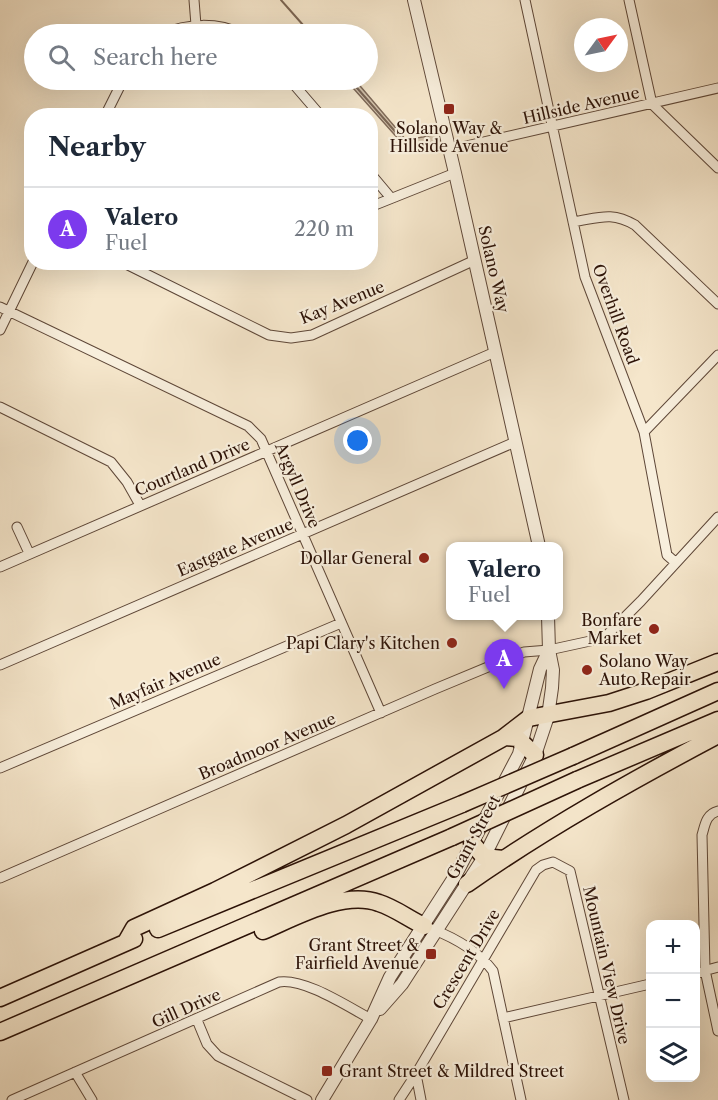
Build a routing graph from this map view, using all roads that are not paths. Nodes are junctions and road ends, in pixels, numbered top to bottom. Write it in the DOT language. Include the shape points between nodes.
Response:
graph roads {
  1 [pos="195,0"];
  2 [pos="414,0"];
  3 [pos="525,0"];
  4 [pos="629,0"];
  5 [pos="196,24"];
  6 [pos="718,88"];
  7 [pos="118,90"];
  8 [pos="299,90"];
  9 [pos="652,104"];
  10 [pos="109,108"];
  11 [pos="314,108"];
  12 [pos="552,128"];
  13 [pos="449,150"];
  14 [pos="718,168"];
  15 [pos="455,173"];
  16 [pos="378,183"];
  17 [pos="391,198"];
  18 [pos="378,204"];
  19 [pos="573,222"];
  20 [pos="475,261"];
  21 [pos="28,270"];
  22 [pos="138,270"];
  23 [pos="718,304"];
  24 [pos="5,309"];
  25 [pos="0,330"];
  26 [pos="495,352"];
  27 [pos="718,355"];
  28 [pos="0,407"];
  29 [pos="644,432"];
  30 [pos="515,442"];
  31 [pos="268,450"];
  32 [pos="140,505"];
  33 [pos="718,518"];
  34 [pos="16,527"];
  35 [pos="302,534"];
  36 [pos="538,542"];
  37 [pos="29,553"];
  38 [pos="675,562"];
  39 [pos="0,567"];
  40 [pos="548,620"];
  41 [pos="341,622"];
  42 [pos="549,650"];
  43 [pos="718,662"];
  44 [pos="0,665"];
  45 [pos="718,692"];
  46 [pos="381,713"];
  47 [pos="548,716"];
  48 [pos="529,718"];
  49 [pos="718,720"];
  50 [pos="718,735"];
  51 [pos="506,736"];
  52 [pos="523,741"];
  53 [pos="535,755"];
  54 [pos="0,768"];
  55 [pos="718,811"];
  56 [pos="472,843"];
  57 [pos="484,857"];
  58 [pos="502,859"];
  59 [pos="570,871"];
  60 [pos="0,878"];
  61 [pos="467,884"];
  62 [pos="430,929"];
  63 [pos="126,942"];
  64 [pos="484,959"];
  65 [pos="718,967"];
  66 [pos="700,971"];
  67 [pos="646,985"];
  68 [pos="600,997"];
  69 [pos="0,998"];
  70 [pos="58,1007"];
  71 [pos="503,1018"];
  72 [pos="371,1019"];
  73 [pos="197,1020"];
  74 [pos="718,1031"];
  75 [pos="0,1032"];
  76 [pos="75,1072"];
  77 [pos="416,1074"];
  78 [pos="12,1100"];
  79 [pos="92,1100"];
  80 [pos="307,1100"];
  81 [pos="322,1100"];
  82 [pos="399,1100"];
  83 [pos="421,1100"];
  84 [pos="521,1100"];
  85 [pos="624,1100"];
  1 -- 5 [label="street"];
  2 -- 13 [label="street, Solano Way"];
  3 -- 12 [label="street, Overhill Road"];
  4 -- 9 [label="street"];
  6 -- 9 [label="street, Hillside Avenue"];
  7 -- 10 [label="street"];
  8 -- 11 [label="street"];
  9 -- 12 [label="street, Hillside Avenue"];
  9 -- 14 [label="street"];
  12 -- 13 [label="street, Hillside Avenue"];
  12 -- 19 [label="street, Overhill Road"];
  13 -- 15 [label="street, Solano Way"];
  15 -- 17 [label="street"];
  15 -- 20 [label="street, Solano Way"];
  16 -- 17 [label="street"];
  17 -- 18 [label="street"];
  19 -- 23 [label="street" via="612,215 624,218"];
  19 -- 29 [label="street, Overhill Road" via="585,277"];
  20 -- 22 [label="street, Kay Avenue" via="312,335 291,338 269,335"];
  20 -- 26 [label="street, Solano Way"];
  21 -- 24 [label="street"];
  24 -- 25 [label="street"];
  24 -- 31 [label="street, Argyll Drive" via="248,426"];
  26 -- 30 [label="street, Solano Way"];
  26 -- 31 [label="street, Courtland Drive"];
  27 -- 29 [label="street"];
  28 -- 32 [label="street" via="111,462"];
  29 -- 38 [label="street, Overhill Road" via="667,555"];
  30 -- 35 [label="street, Eastgate Avenue"];
  30 -- 36 [label="street, Solano Way"];
  31 -- 32 [label="street, Courtland Drive"];
  31 -- 35 [label="street, Argyll Drive"];
  32 -- 37 [label="street, Courtland Drive"];
  33 -- 38 [label="street"];
  34 -- 37 [label="street"];
  35 -- 41 [label="street, Argyll Drive"];
  35 -- 44 [label="street, Eastgate Avenue"];
  37 -- 39 [label="street, Courtland Drive"];
  38 -- 42 [label="street" via="604,638"];
  40 -- 42 [label="street"];
  41 -- 46 [label="street, Argyll Drive"];
  41 -- 54 [label="street, Mayfair Avenue"];
  42 -- 46 [label="street, Broadmoor Avenue" via="524,652"];
  42 -- 47 [label="street, Grant Street" via="553,670"];
  42 -- 48 [label="street, Grant Street" via="540,669"];
  43 -- 47 [label="highway" via="618,700"];
  45 -- 63 [label="highway, bridge" via="462,804"];
  46 -- 60 [label="street, Broadmoor Avenue"];
  47 -- 48 [label="highway"];
  47 -- 53 [label="street, Grant Street"];
  48 -- 51 [label="highway"];
  48 -- 52 [label="street, Grant Street"];
  49 -- 70 [label="highway, bridge"];
  50 -- 58 [label="highway"];
  51 -- 52 [label="highway"];
  51 -- 63 [label="highway" via="346,825 134,928"];
  52 -- 53 [label="highway"];
  52 -- 56 [label="street, Grant Street"];
  53 -- 57 [label="street, Grant Street"];
  55 -- 66 [label="street" via="706,820 702,835"];
  56 -- 57 [label="highway"];
  56 -- 62 [label="street, Grant Street"];
  57 -- 58 [label="highway"];
  57 -- 61 [label="street, Grant Street"];
  58 -- 61 [label="highway"];
  59 -- 64 [label="street, Crescent Drive" via="553,862 536,870"];
  59 -- 68 [label="street, Mountain View Drive"];
  61 -- 62 [label="street, Grant Street"];
  62 -- 64 [label="street"];
  62 -- 70 [label="highway" via="378,902 347,899 76,1005"];
  62 -- 72 [label="street, Grant Street" via="390,977"];
  63 -- 69 [label="highway"];
  64 -- 71 [label="street" via="494,971"];
  64 -- 77 [label="street, Crescent Drive"];
  65 -- 66 [label="street"];
  66 -- 74 [label="street"];
  67 -- 68 [label="street"];
  68 -- 71 [label="street"];
  68 -- 85 [label="street, Mountain View Drive"];
  70 -- 75 [label="highway"];
  71 -- 84 [label="street"];
  72 -- 73 [label="street, Gill Drive" via="312,989 287,981"];
  72 -- 81 [label="street, Grant Street"];
  73 -- 76 [label="street, Gill Drive"];
  73 -- 80 [label="street" via="207,1044 218,1056"];
  76 -- 78 [label="street, Gill Drive"];
  76 -- 79 [label="street"];
  77 -- 82 [label="street, Crescent Drive"];
  77 -- 83 [label="street"];
}
